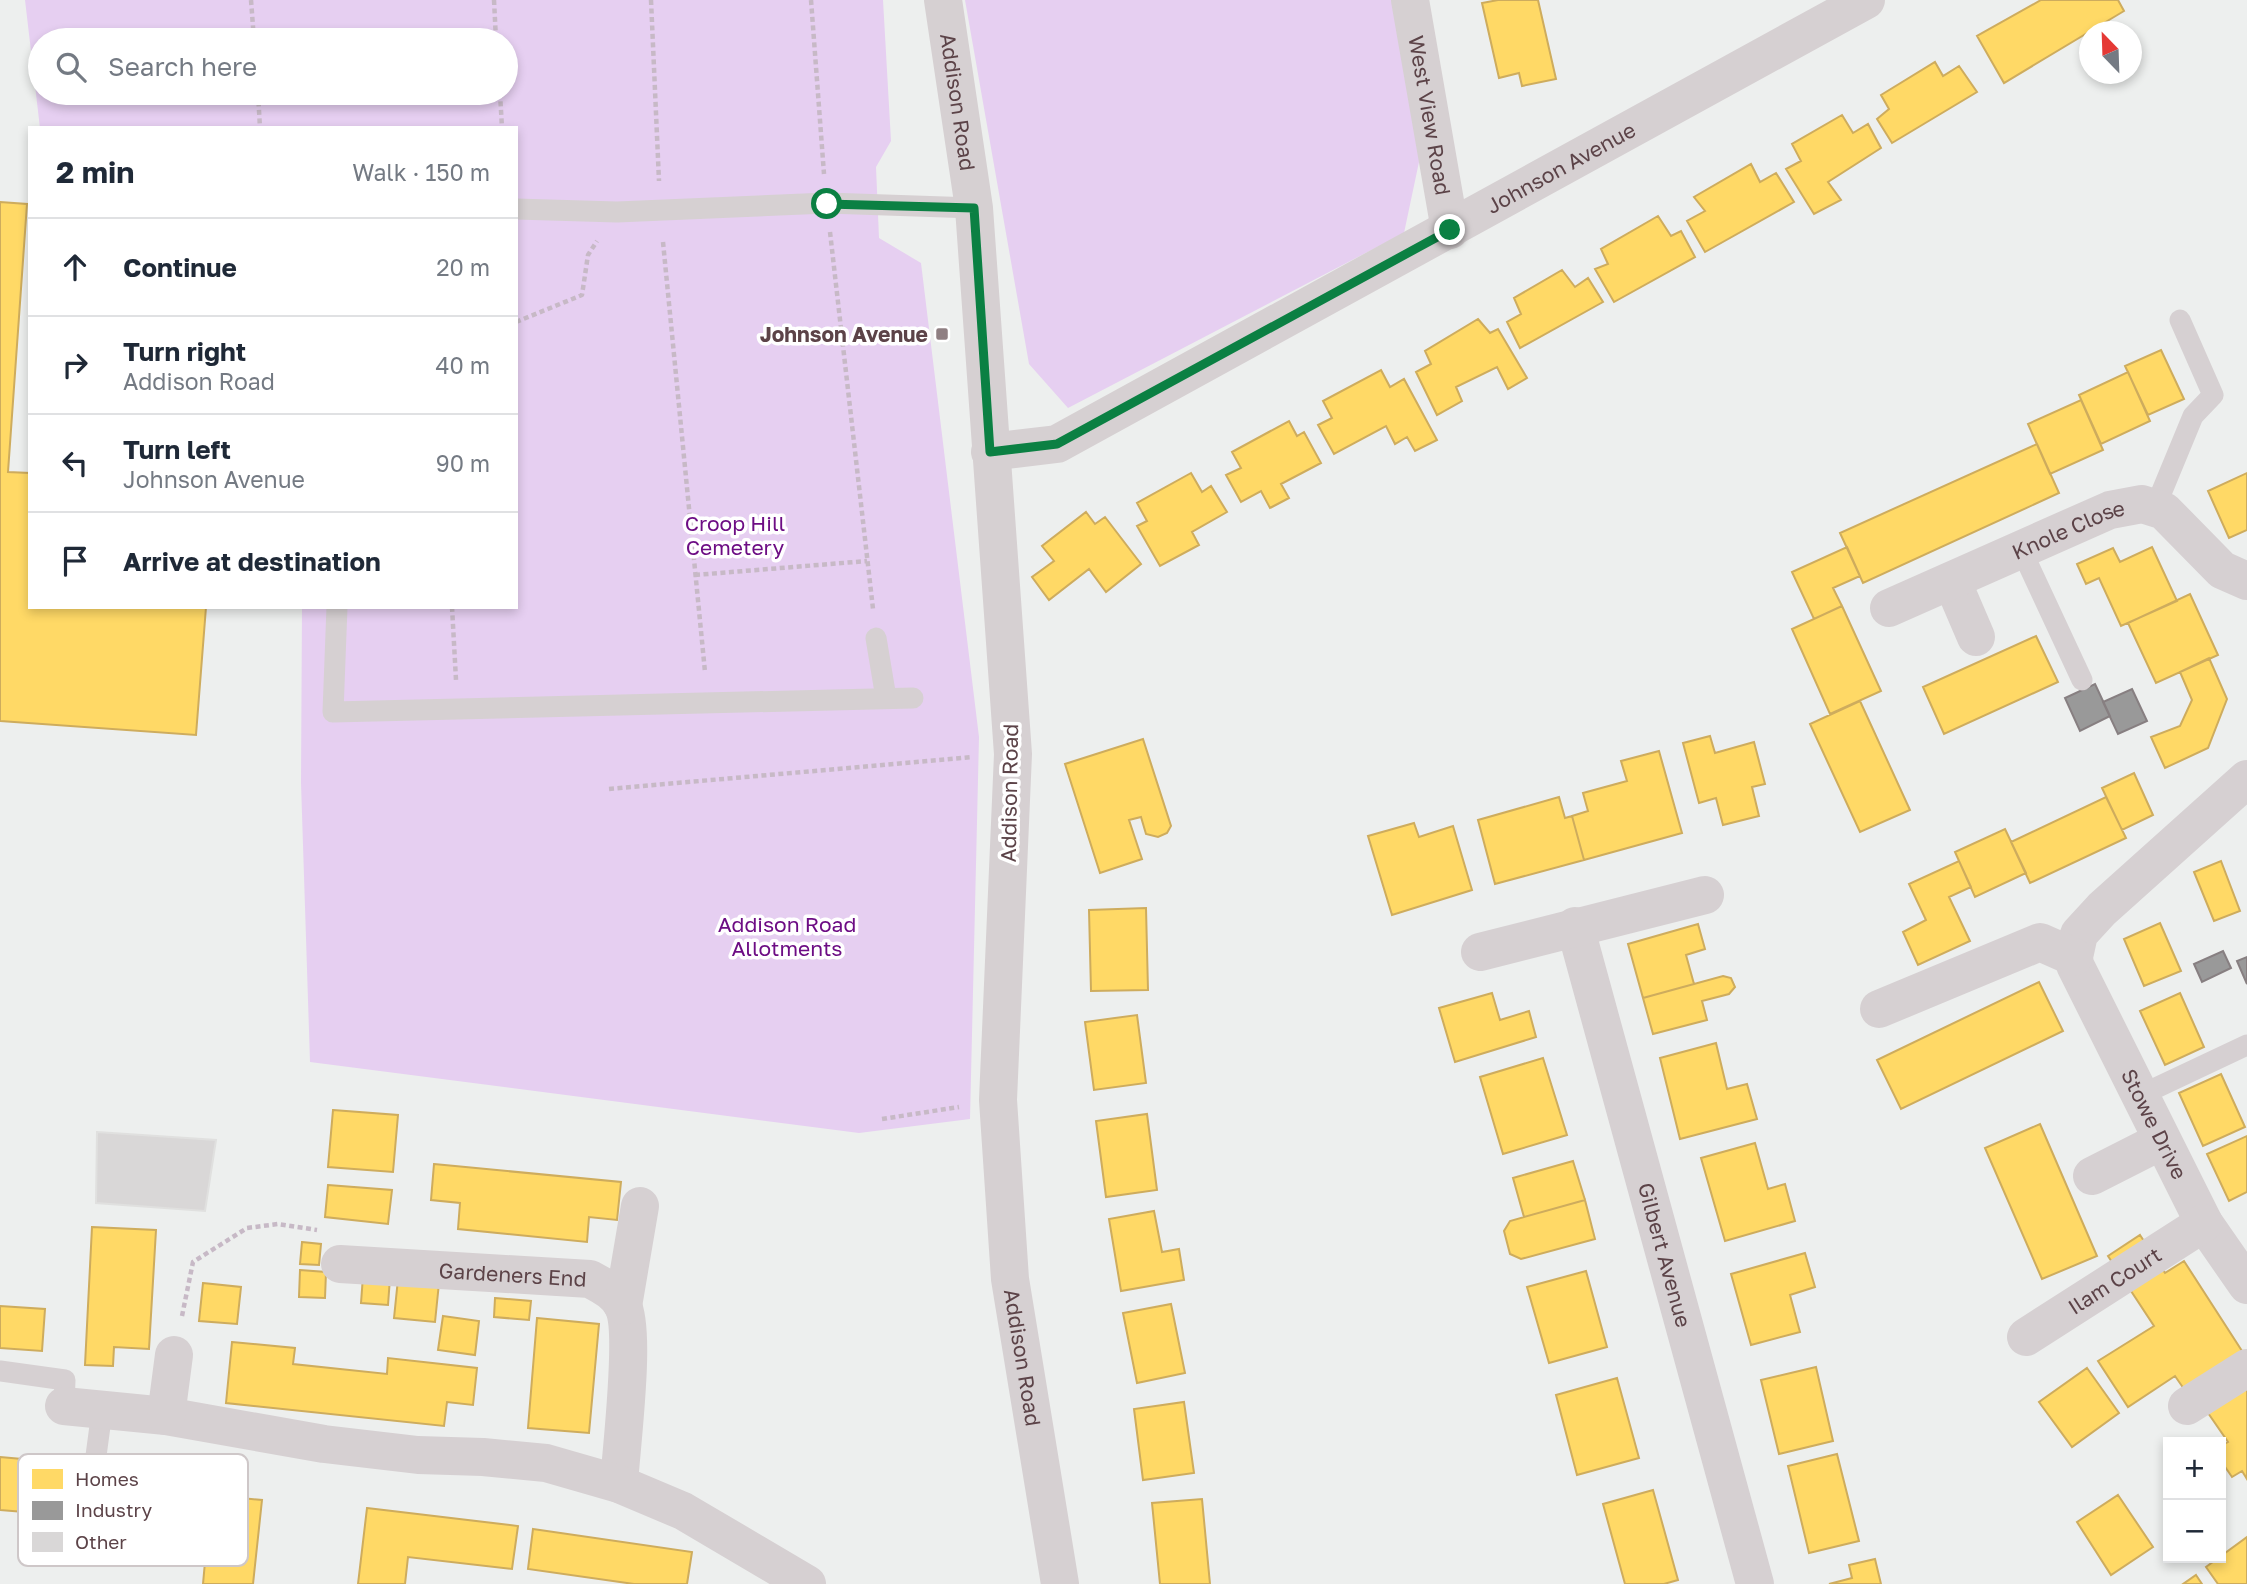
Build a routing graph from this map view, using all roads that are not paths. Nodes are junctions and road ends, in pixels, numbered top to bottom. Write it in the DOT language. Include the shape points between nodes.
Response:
graph roads {
  1 [pos="943,0"];
  2 [pos="1410,0"];
  3 [pos="1866,0"];
  4 [pos="974,208"];
  5 [pos="518,209"];
  6 [pos="1450,230"];
  7 [pos="2180,320"];
  8 [pos="990,452"];
  9 [pos="2155,508"];
  10 [pos="2021,550"];
  11 [pos="1952,581"];
  12 [pos="2247,581"];
  13 [pos="1889,608"];
  14 [pos="337,609"];
  15 [pos="1976,637"];
  16 [pos="876,638"];
  17 [pos="2082,680"];
  18 [pos="886,698"];
  19 [pos="913,698"];
  20 [pos="2247,779"];
  21 [pos="1705,895"];
  22 [pos="1575,926"];
  23 [pos="1480,952"];
  24 [pos="2074,957"];
  25 [pos="1879,1009"];
  26 [pos="2247,1045"];
  27 [pos="2141,1095"];
  28 [pos="2161,1141"];
  29 [pos="2092,1176"];
  30 [pos="640,1206"];
  31 [pos="2204,1223"];
  32 [pos="340,1264"];
  33 [pos="2247,1285"];
  34 [pos="623,1306"];
  35 [pos="2026,1337"];
  36 [pos="174,1355"];
  37 [pos="2247,1368"];
  38 [pos="0,1371"];
  39 [pos="64,1406"];
  40 [pos="2187,1406"];
  41 [pos="102,1411"];
  42 [pos="166,1416"];
  43 [pos="96,1454"];
  44 [pos="618,1484"];
  45 [pos="807,1584"];
  46 [pos="1060,1584"];
  47 [pos="1755,1584"];
  1 -- 4 [label="street, Addison Road"];
  2 -- 6 [label="street, West View Road"];
  3 -- 6 [label="street, Johnson Avenue"];
  4 -- 5 [label="lane" via="827,204 617,212"];
  4 -- 8 [label="street, Addison Road"];
  6 -- 8 [label="street, Johnson Avenue" via="1057,444"];
  7 -- 9 [label="lane" via="2213,395 2193,416"];
  8 -- 46 [label="street, Addison Road" via="1013,754 998,1100 1010,1279"];
  9 -- 10 [label="street, Knole Close" via="2143,504 2110,510"];
  9 -- 12 [label="street, Knole Close" via="2164,510 2222,570"];
  10 -- 11 [label="street, Knole Close"];
  10 -- 17 [label="lane"];
  11 -- 13 [label="street, Knole Close"];
  11 -- 15 [label="street"];
  14 -- 18 [label="lane" via="332,722 457,708"];
  16 -- 18 [label="lane"];
  18 -- 19 [label="lane"];
  20 -- 24 [label="street" via="2102,909 2079,934"];
  21 -- 22 [label="street"];
  22 -- 23 [label="street"];
  22 -- 47 [label="street, Gilbert Avenue"];
  24 -- 25 [label="street" via="2040,942"];
  24 -- 27 [label="street, Stowe Drive"];
  26 -- 27 [label="lane"];
  27 -- 28 [label="street, Stowe Drive"];
  28 -- 29 [label="street"];
  28 -- 31 [label="street, Stowe Drive"];
  30 -- 34 [label="street"];
  31 -- 33 [label="street, Stowe Drive"];
  31 -- 35 [label="street, Ilam Court"];
  32 -- 34 [label="street, Gardeners End" via="590,1279 609,1288"];
  34 -- 44 [label="street" via="629,1332"];
  36 -- 42 [label="street"];
  37 -- 40 [label="street"];
  38 -- 39 [label="lane" via="65,1380"];
  39 -- 41 [label="street"];
  41 -- 42 [label="street"];
  41 -- 43 [label="lane"];
  42 -- 44 [label="street" via="337,1446 546,1464"];
  44 -- 45 [label="street" via="684,1511"];
}
